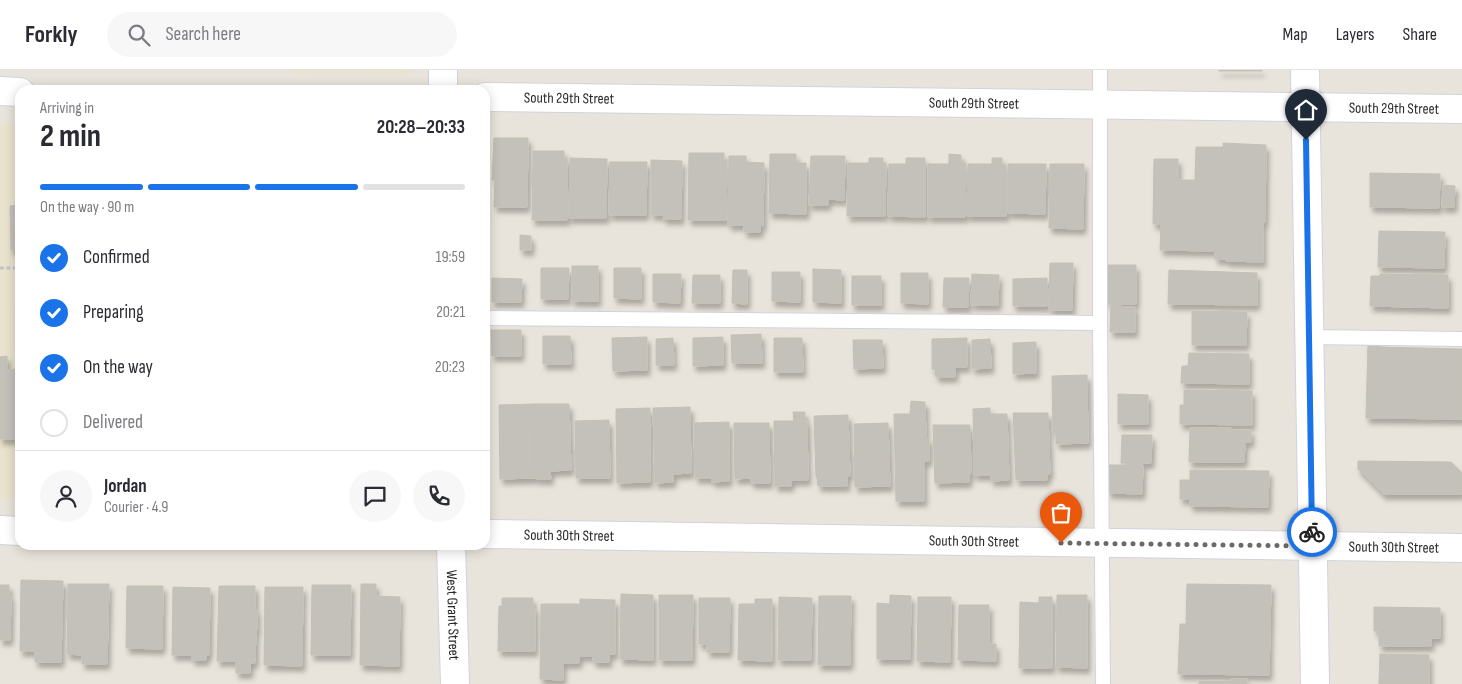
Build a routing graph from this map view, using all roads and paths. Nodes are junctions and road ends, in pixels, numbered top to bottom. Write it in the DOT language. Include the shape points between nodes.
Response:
graph roads {
  1 [pos="442,70"];
  2 [pos="1100,70"];
  3 [pos="1305,70"];
  4 [pos="442,85"];
  5 [pos="0,91"];
  6 [pos="15,92"];
  7 [pos="490,97"];
  8 [pos="1100,104"];
  9 [pos="1305,106"];
  10 [pos="1462,109"];
  11 [pos="0,268"];
  12 [pos="15,268"];
  13 [pos="490,318"];
  14 [pos="1100,324"];
  15 [pos="1309,337"];
  16 [pos="1462,339"];
  17 [pos="0,530"];
  18 [pos="15,531"];
  19 [pos="490,534"];
  20 [pos="1101,544"];
  21 [pos="1312,546"];
  22 [pos="1462,548"];
  23 [pos="451,550"];
  24 [pos="455,684"];
  25 [pos="1103,684"];
  26 [pos="1315,684"];
  1 -- 4 [label="street"];
  2 -- 8 [label="lane"];
  3 -- 9 [label="street"];
  5 -- 6 [label="street"];
  7 -- 8 [label="street, South 29th Street"];
  8 -- 9 [label="street, South 29th Street"];
  8 -- 14 [label="lane"];
  9 -- 10 [label="street, South 29th Street"];
  9 -- 15 [label="street"];
  11 -- 12 [label="path"];
  13 -- 14 [label="lane"];
  14 -- 20 [label="lane"];
  15 -- 16 [label="lane"];
  15 -- 21 [label="street"];
  17 -- 18 [label="street"];
  19 -- 20 [label="street, South 30th Street"];
  20 -- 21 [label="street, South 30th Street"];
  20 -- 25 [label="lane"];
  21 -- 22 [label="street, South 30th Street"];
  21 -- 26 [label="street"];
  23 -- 24 [label="street, West Grant Street"];
}
